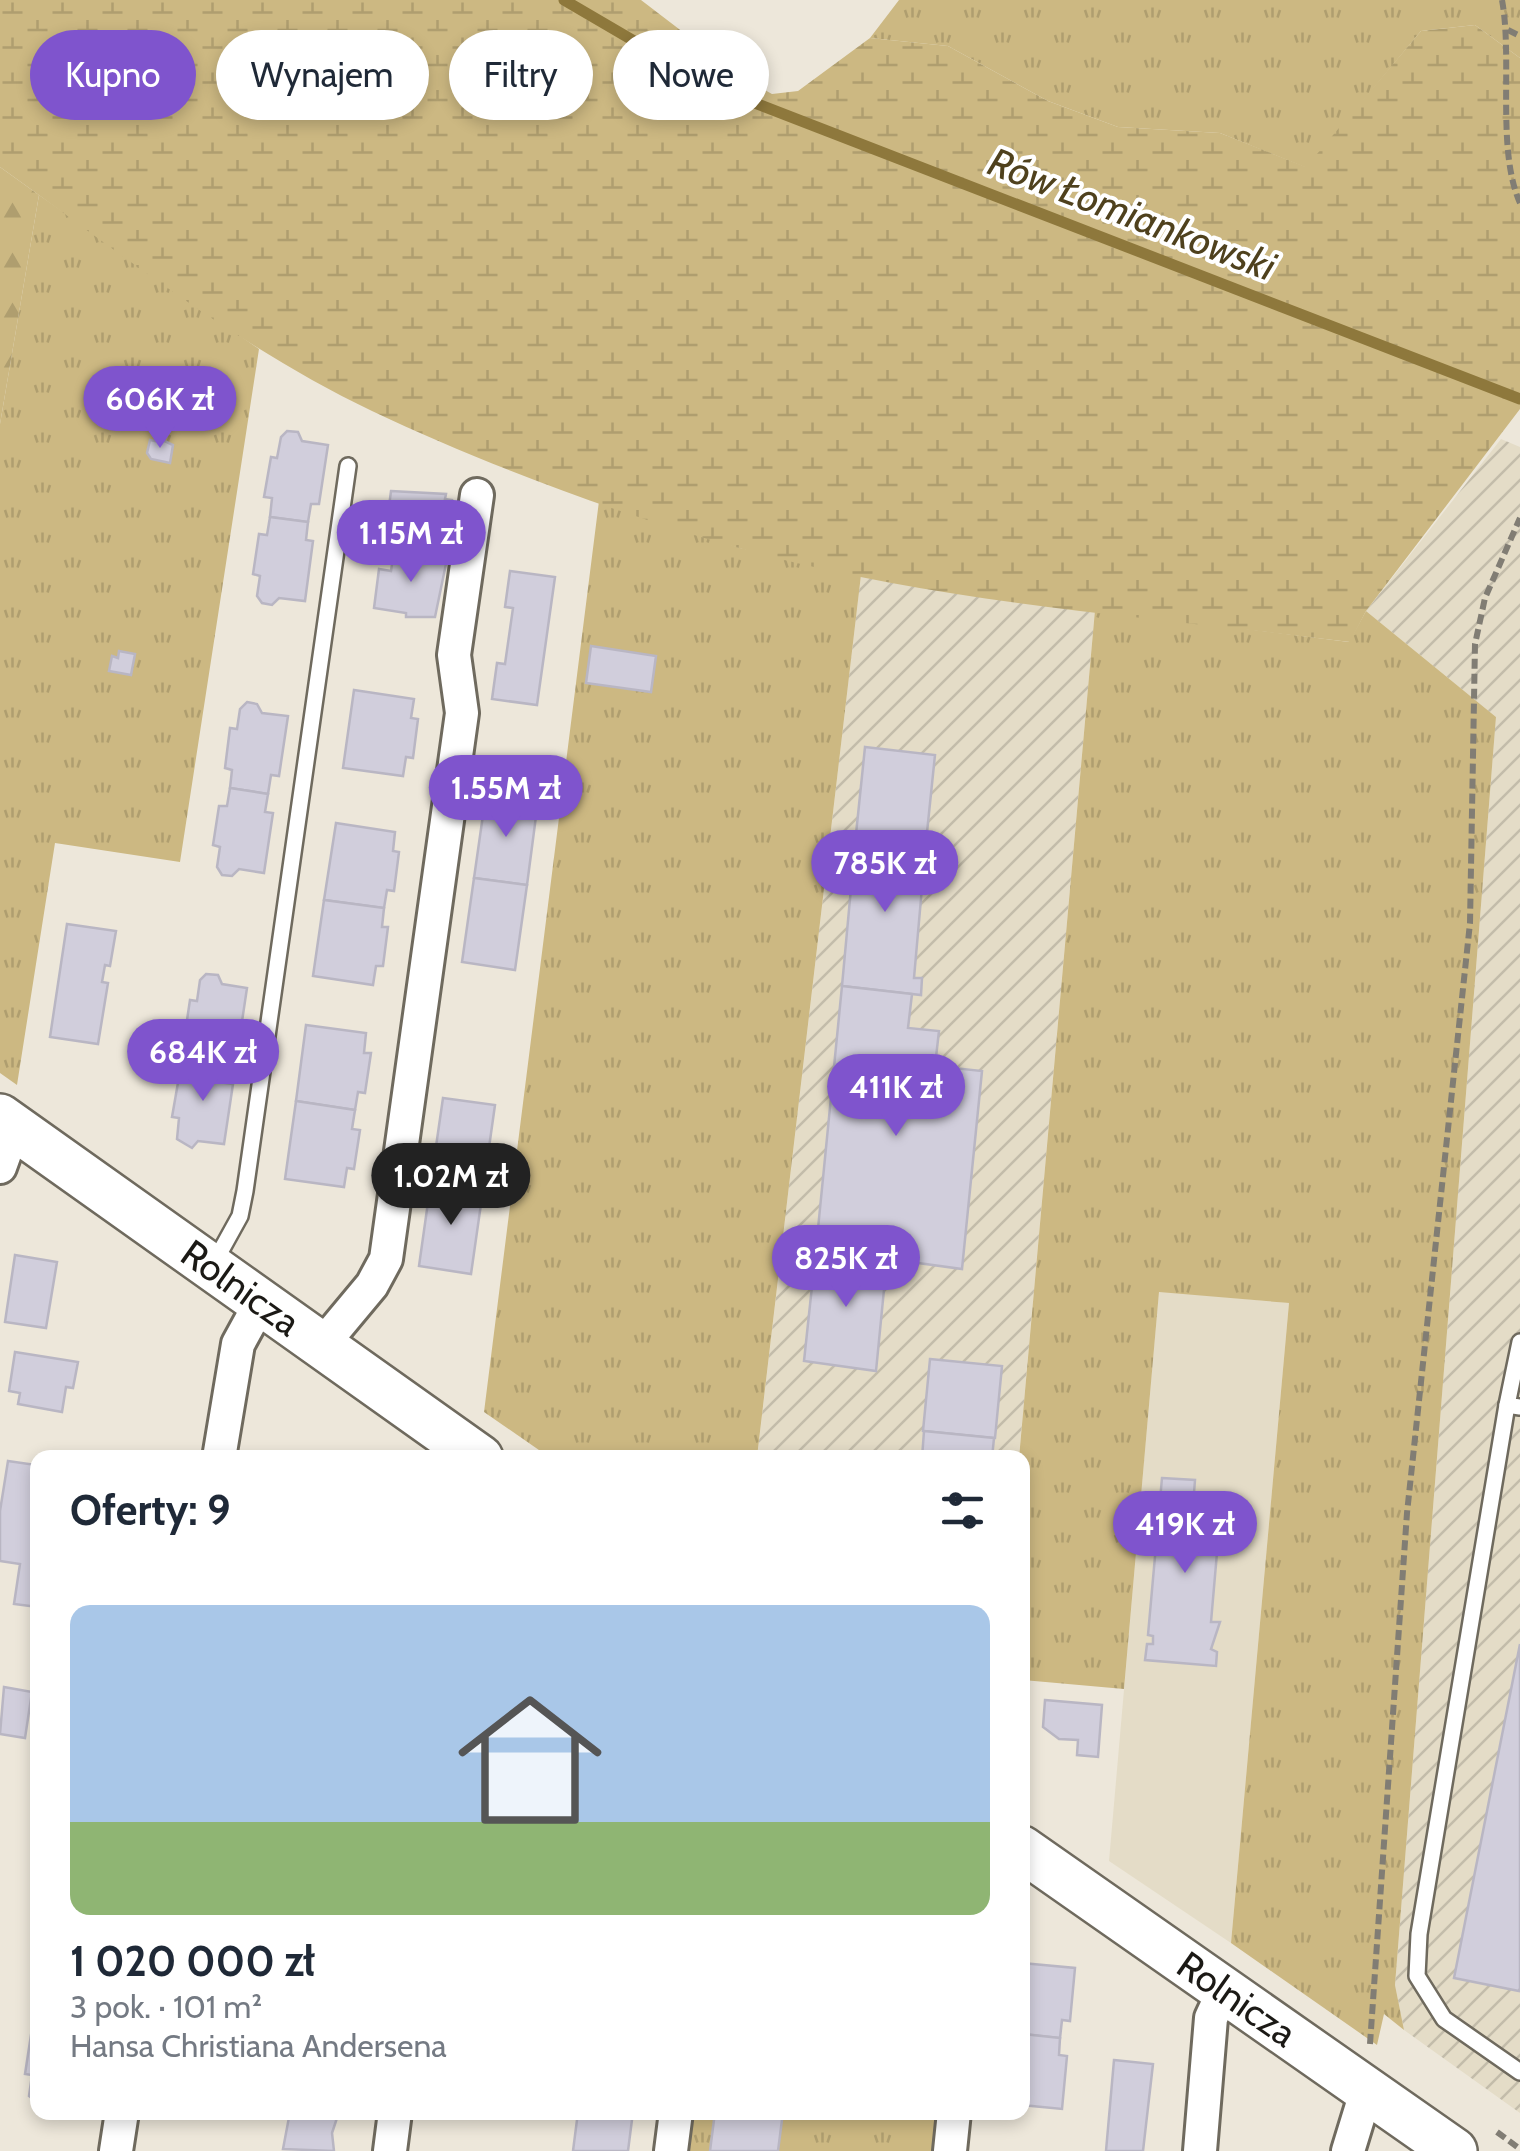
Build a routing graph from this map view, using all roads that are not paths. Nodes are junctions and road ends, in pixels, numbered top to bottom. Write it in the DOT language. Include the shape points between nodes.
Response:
graph roads {
  1 [pos="348,466"];
  2 [pos="477,495"];
  3 [pos="6,1139"];
  4 [pos="212,1266"];
  5 [pos="261,1302"];
  6 [pos="1520,1342"];
  7 [pos="322,1346"];
  8 [pos="1514,1406"];
  9 [pos="220,1450"];
  10 [pos="469,1450"];
  11 [pos="1030,1855"];
  12 [pos="1224,1990"];
  13 [pos="1520,2072"];
  14 [pos="1367,2089"];
  15 [pos="121,2120"];
  16 [pos="394,2120"];
  17 [pos="675,2120"];
  18 [pos="953,2120"];
  19 [pos="116,2151"];
  20 [pos="390,2151"];
  21 [pos="671,2151"];
  22 [pos="950,2151"];
  23 [pos="1200,2151"];
  24 [pos="1348,2151"];
  25 [pos="1454,2151"];
  1 -- 4 [label="lane" via="246,1191"];
  2 -- 7 [label="street" via="454,655 462,713 386,1259"];
  3 -- 4 [label="street, Rolnicza"];
  4 -- 5 [label="street, Rolnicza"];
  5 -- 7 [label="street, Rolnicza"];
  5 -- 9 [label="street" via="238,1344"];
  6 -- 8 [label="lane"];
  7 -- 10 [label="street, Rolnicza"];
  8 -- 13 [label="lane" via="1418,1934 1417,1976 1444,2020"];
  11 -- 12 [label="street, Rolnicza"];
  12 -- 14 [label="street, Rolnicza"];
  12 -- 23 [label="street" via="1211,2018"];
  14 -- 24 [label="street"];
  14 -- 25 [label="street, Rolnicza"];
  15 -- 19 [label="street"];
  16 -- 20 [label="street"];
  17 -- 21 [label="street"];
  18 -- 22 [label="street"];
}
